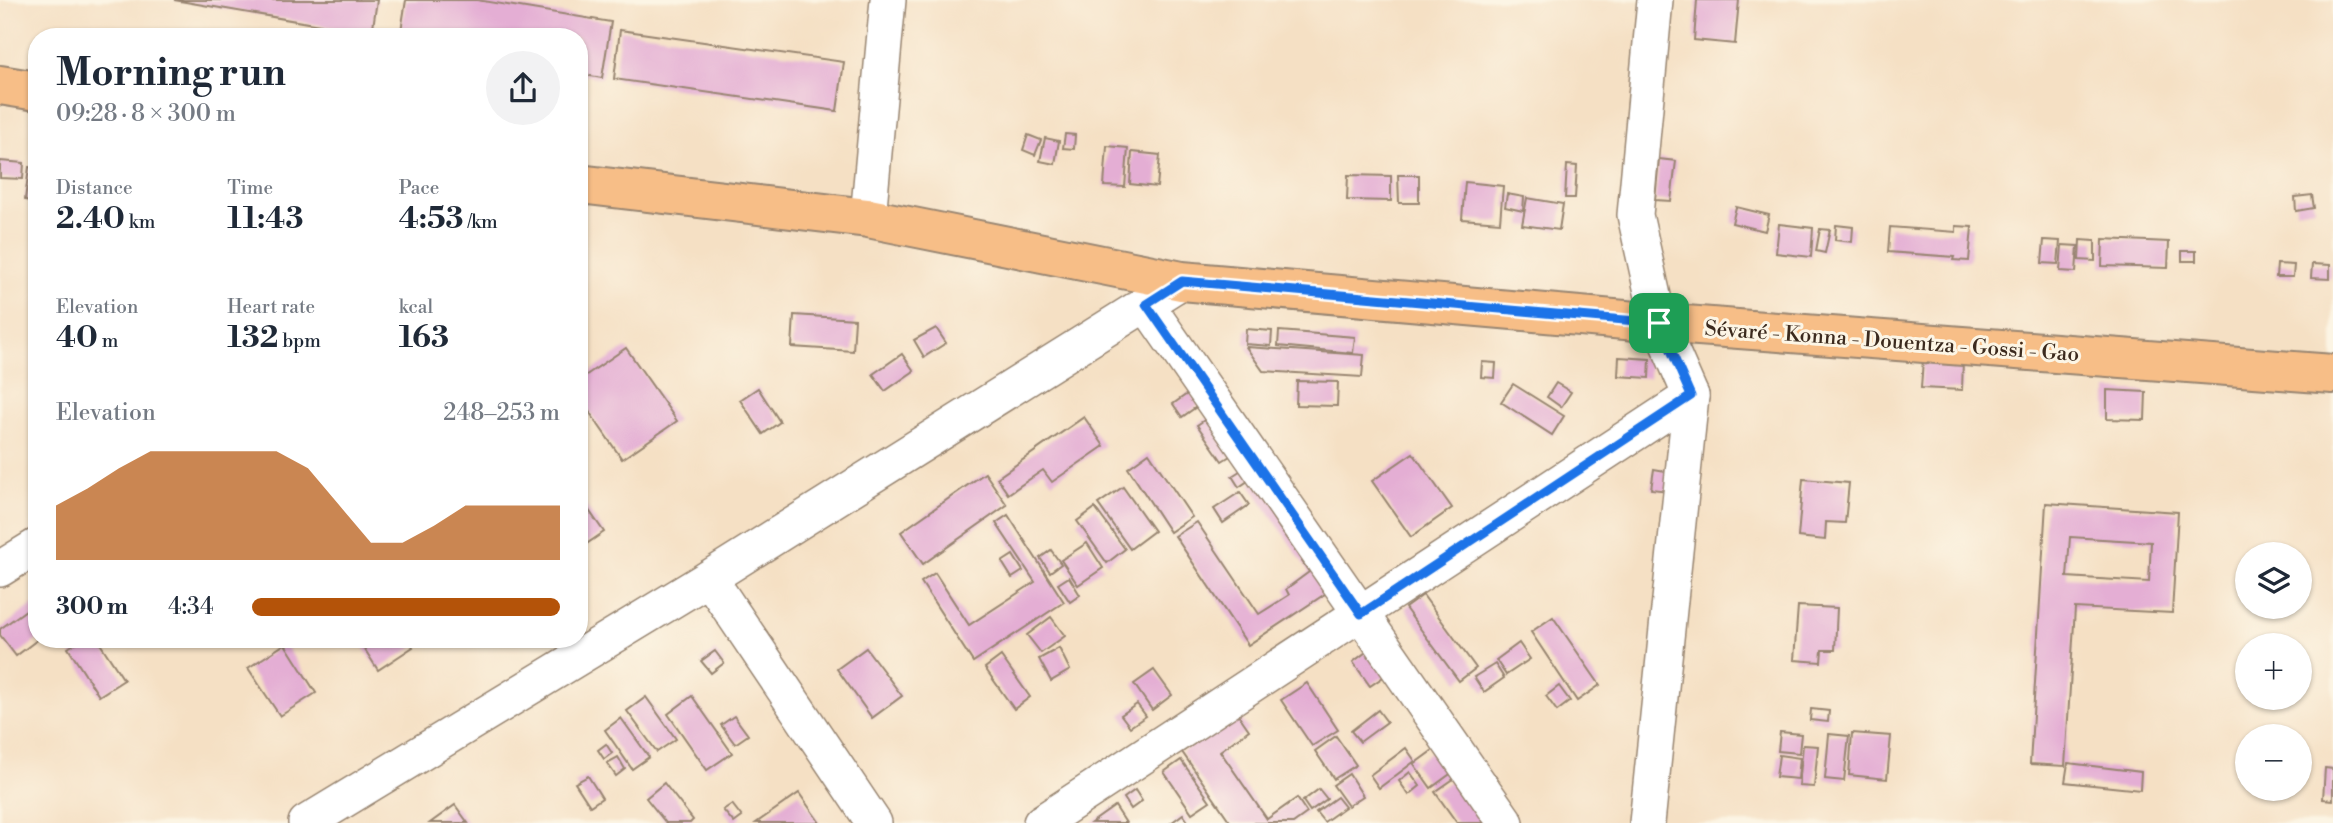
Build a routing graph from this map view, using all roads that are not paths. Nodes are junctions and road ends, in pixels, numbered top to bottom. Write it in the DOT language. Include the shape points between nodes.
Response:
graph roads {
  1 [pos="888,0"];
  2 [pos="1654,0"];
  3 [pos="0,85"];
  4 [pos="28,90"];
  5 [pos="588,189"];
  6 [pos="868,218"];
  7 [pos="1182,281"];
  8 [pos="1146,304"];
  9 [pos="1659,323"];
  10 [pos="2333,374"];
  11 [pos="1691,396"];
  12 [pos="28,552"];
  13 [pos="0,569"];
  14 [pos="709,578"];
  15 [pos="1361,614"];
  16 [pos="1645,822"];
  17 [pos="306,823"];
  18 [pos="874,823"];
  19 [pos="1041,823"];
  20 [pos="1506,823"];
  1 -- 6 [label="street"];
  2 -- 9 [label="street" via="1635,215"];
  3 -- 4 [label="main road"];
  5 -- 6 [label="main road, Sévaré - Konna - Douentza - Gossi - Gao"];
  6 -- 7 [label="main road, Sévaré - Konna - Douentza - Gossi - Gao"];
  7 -- 8 [label="street"];
  7 -- 9 [label="main road, Sévaré - Konna - Douentza - Gossi - Gao"];
  8 -- 14 [label="street"];
  8 -- 15 [label="street"];
  9 -- 10 [label="main road, Sévaré - Konna - Douentza - Gossi - Gao"];
  9 -- 11 [label="street"];
  11 -- 15 [label="street"];
  11 -- 16 [label="street"];
  12 -- 13 [label="street"];
  14 -- 17 [label="street"];
  14 -- 18 [label="street"];
  15 -- 19 [label="street"];
  15 -- 20 [label="street"];
}
